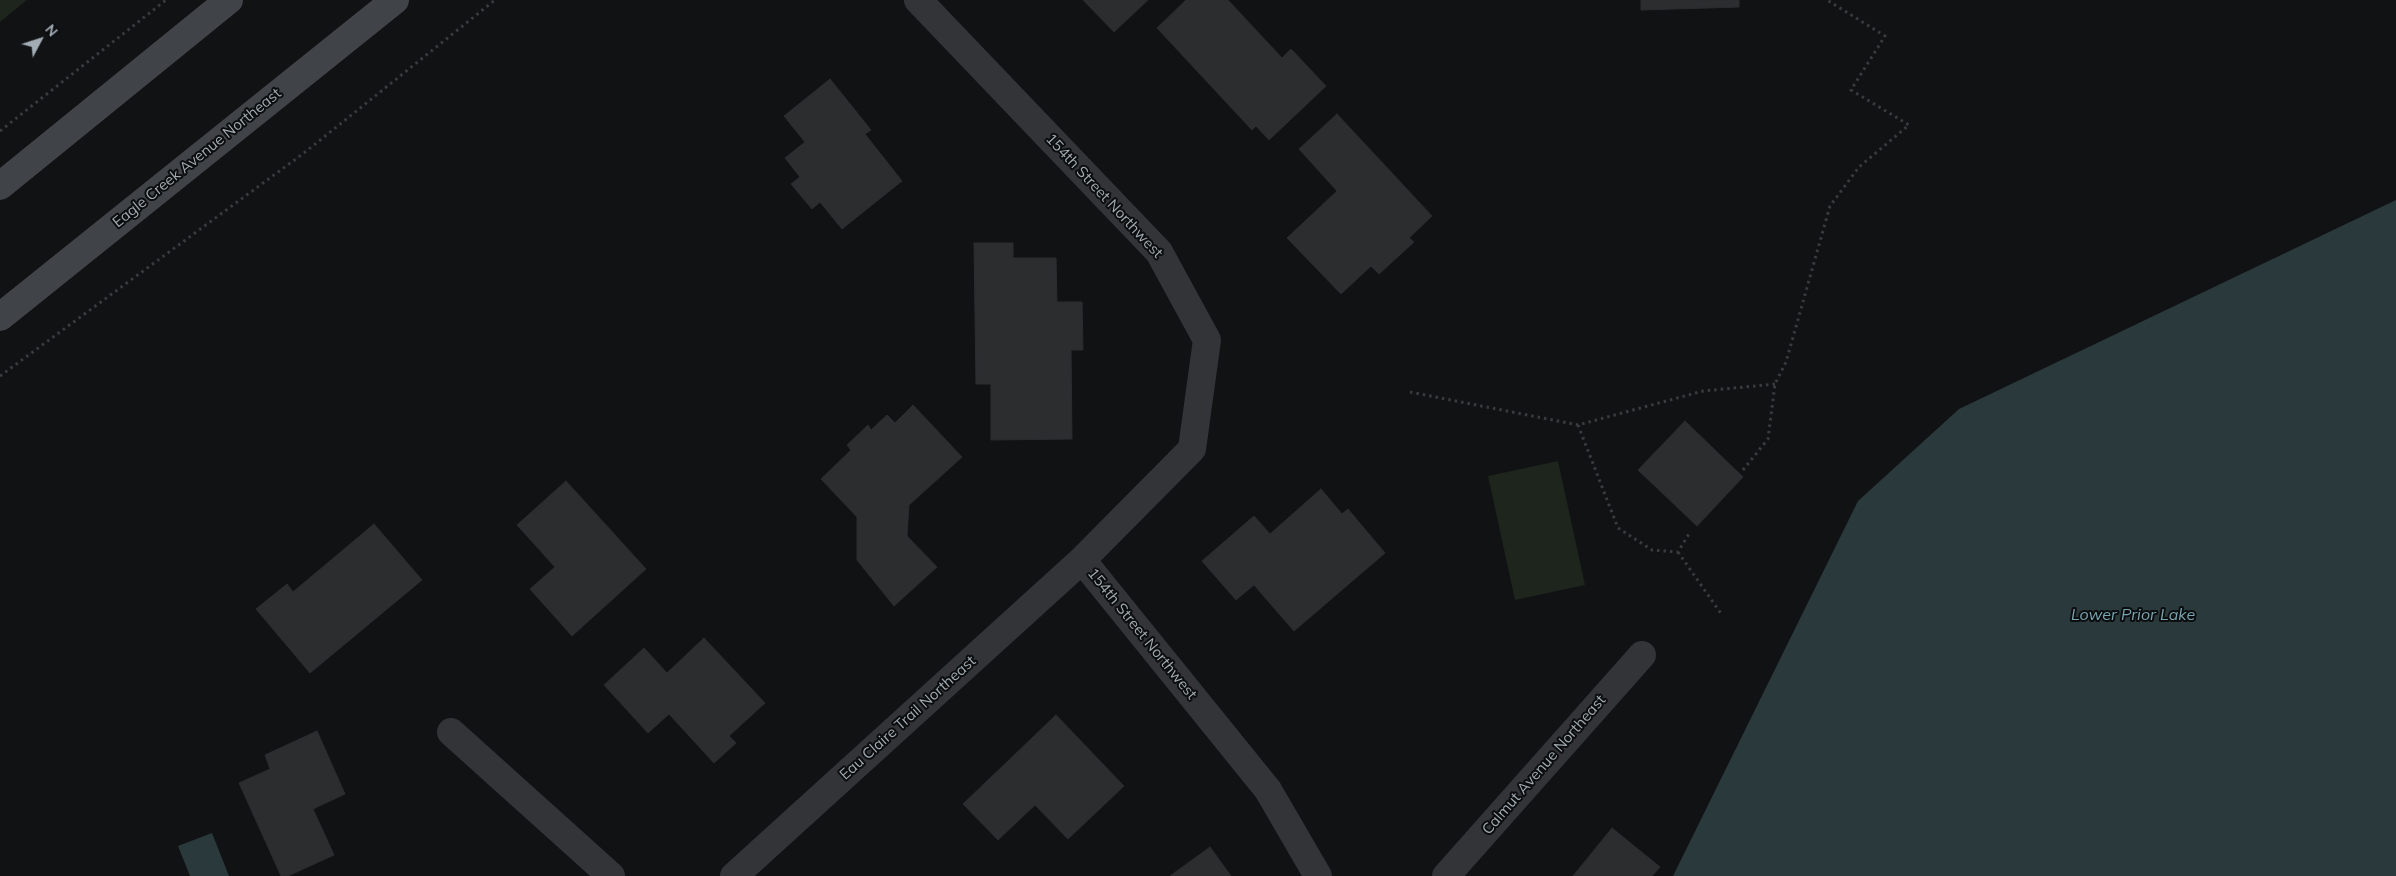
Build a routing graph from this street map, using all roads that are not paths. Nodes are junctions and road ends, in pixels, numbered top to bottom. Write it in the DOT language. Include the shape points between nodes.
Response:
graph roads {
  1 [pos="229,0"];
  2 [pos="395,0"];
  3 [pos="918,0"];
  4 [pos="0,186"];
  5 [pos="0,317"];
  6 [pos="1082,560"];
  7 [pos="1642,655"];
  8 [pos="451,732"];
  9 [pos="611,876"];
  10 [pos="734,876"];
  11 [pos="1318,876"];
  12 [pos="1446,876"];
  1 -- 4 [label="main road"];
  2 -- 5 [label="main road, Eagle Creek Avenue Northeast"];
  3 -- 6 [label="street, 154th Street Northwest" via="1159,252 1207,340 1192,450"];
  6 -- 10 [label="street, Eau Claire Trail Northeast"];
  6 -- 11 [label="street, 154th Street Northwest" via="1268,790"];
  7 -- 12 [label="street, Calmut Avenue Northeast"];
  8 -- 9 [label="street"];
}
